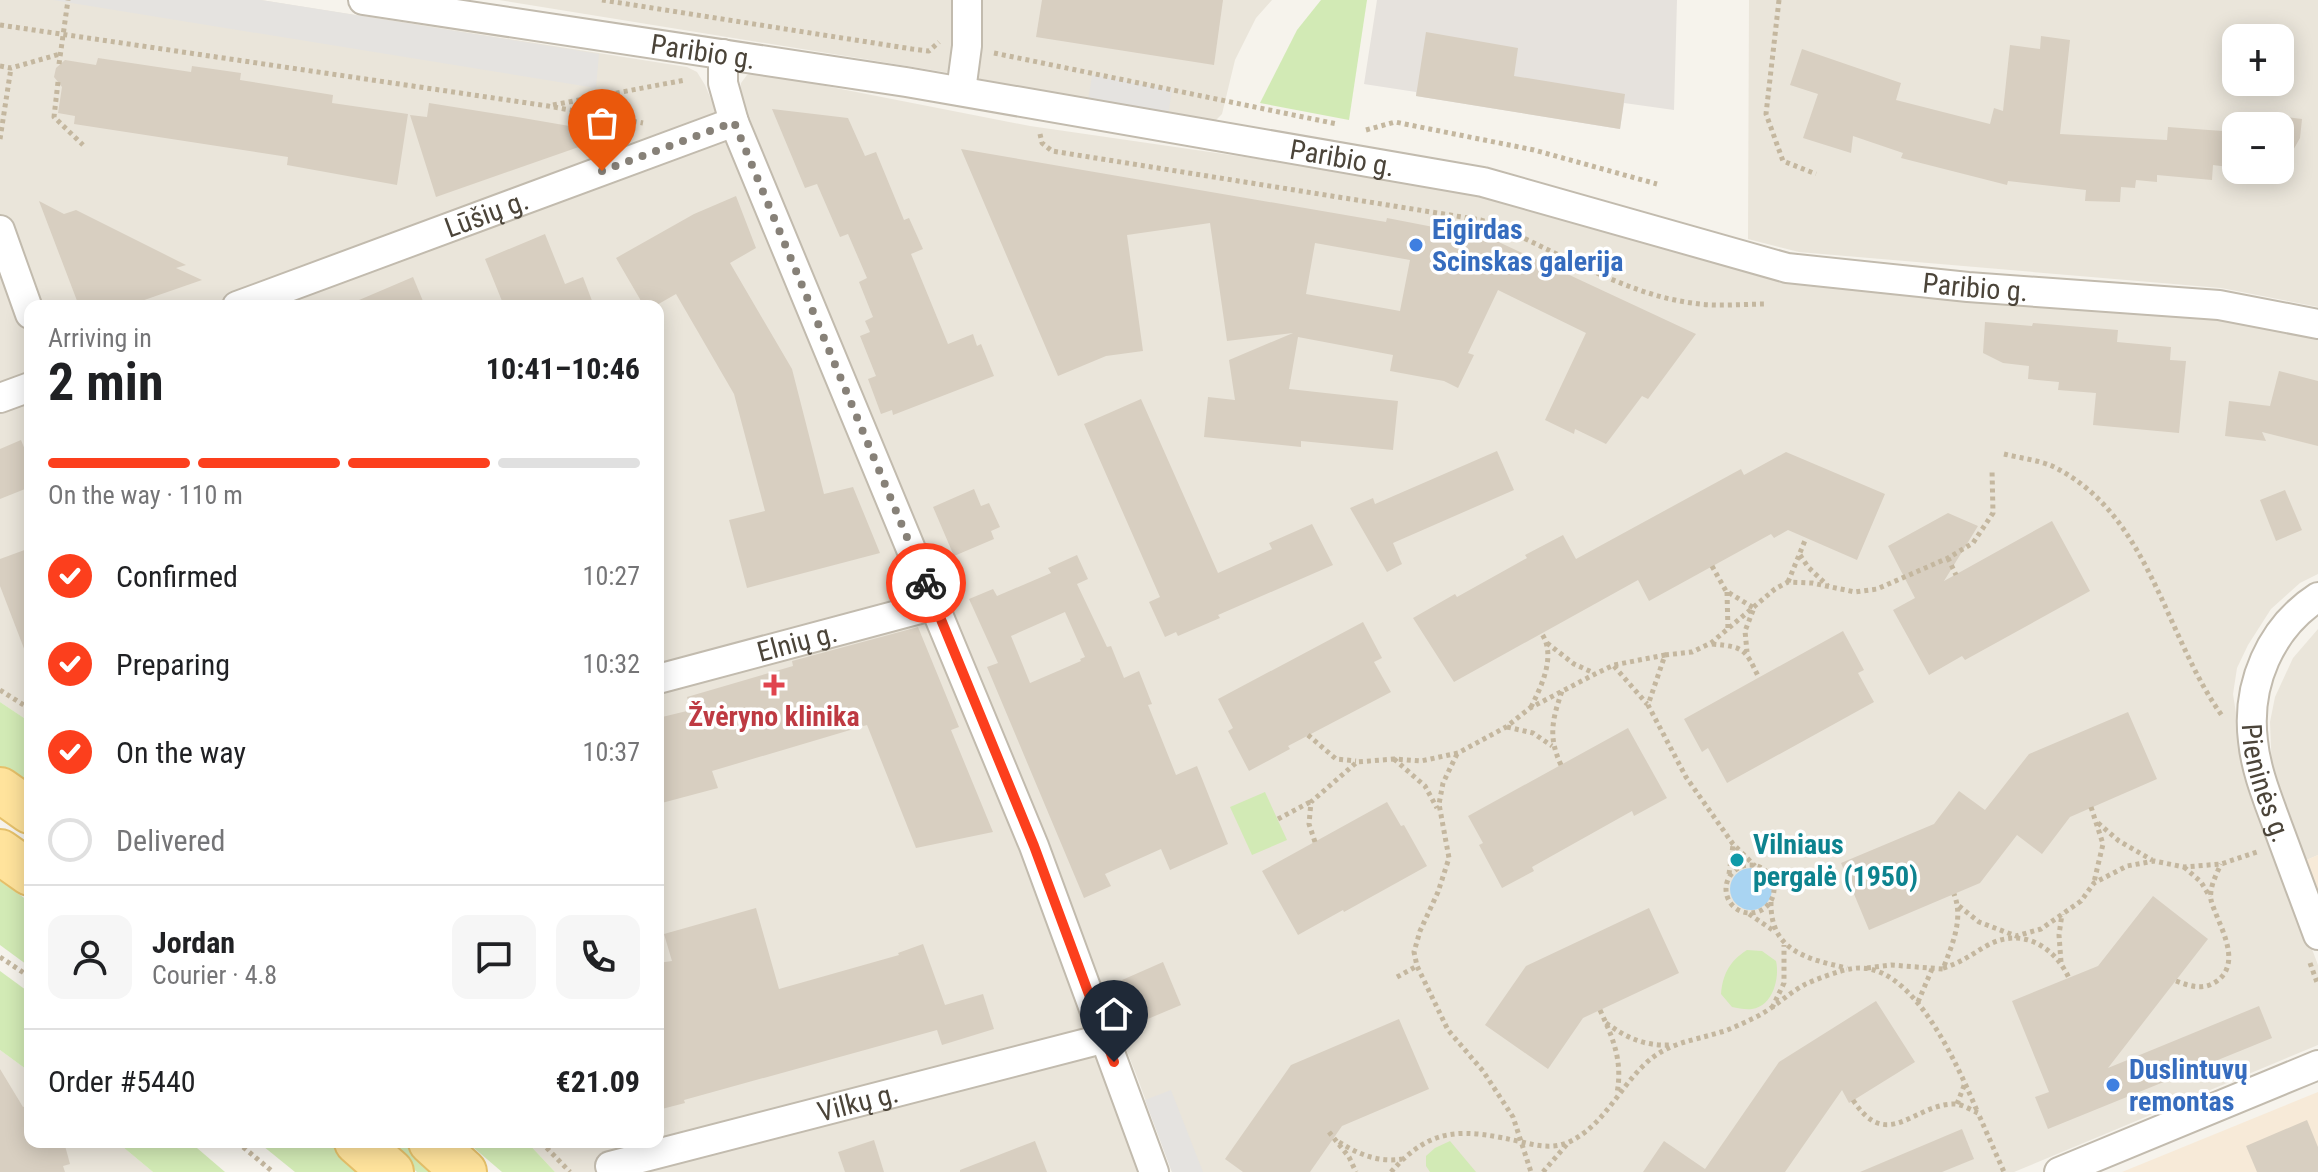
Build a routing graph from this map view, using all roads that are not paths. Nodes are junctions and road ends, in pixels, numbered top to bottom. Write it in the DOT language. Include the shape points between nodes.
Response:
graph roads {
  1 [pos="363,0"];
  2 [pos="967,0"];
  3 [pos="722,64"];
  4 [pos="961,91"];
  5 [pos="734,122"];
  6 [pos="0,230"];
  7 [pos="25,300"];
  8 [pos="253,300"];
  9 [pos="2318,324"];
  10 [pos="24,389"];
  11 [pos="0,398"];
  12 [pos="2318,597"];
  13 [pos="935,605"];
  14 [pos="664,677"];
  15 [pos="0,790"];
  16 [pos="24,807"];
  17 [pos="0,852"];
  18 [pos="24,869"];
  19 [pos="2313,946"];
  20 [pos="1106,1038"];
  21 [pos="2318,1065"];
  22 [pos="364,1148"];
  23 [pos="438,1148"];
  24 [pos="610,1166"];
  25 [pos="391,1172"];
  26 [pos="464,1172"];
  27 [pos="1154,1172"];
  28 [pos="2059,1172"];
  1 -- 3 [label="street, Paribio g."];
  2 -- 4 [label="street"];
  3 -- 4 [label="street, Paribio g."];
  3 -- 5 [label="street"];
  4 -- 9 [label="street, Paribio g." via="1483,182 1787,268 2219,305"];
  5 -- 8 [label="street, Lūšių g."];
  5 -- 13 [label="street"];
  6 -- 7 [label="street"];
  10 -- 11 [label="street"];
  12 -- 19 [label="street, Pieninės g." via="2291,618 2266,655 2252,709 2253,743 2265,791"];
  13 -- 14 [label="street, Elnių g."];
  13 -- 20 [label="street"];
  15 -- 16 [label="main road"];
  17 -- 18 [label="main road"];
  20 -- 24 [label="street, Vilkų g."];
  20 -- 27 [label="street"];
  21 -- 28 [label="street"];
  22 -- 25 [label="main road"];
  23 -- 26 [label="main road"];
}
